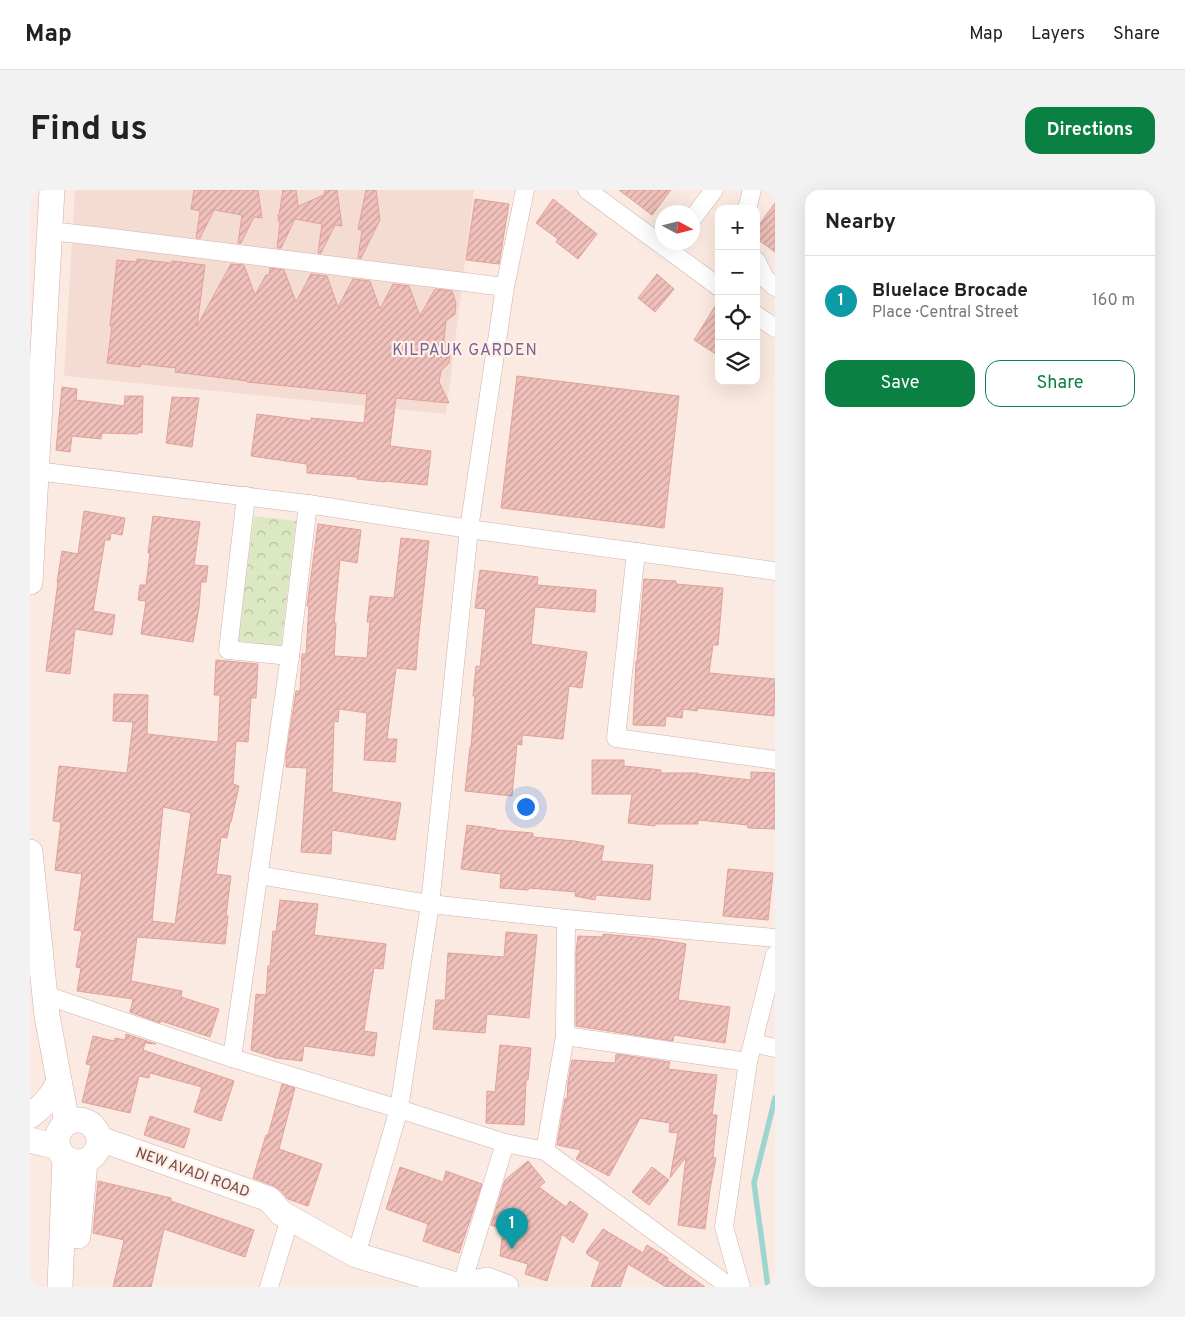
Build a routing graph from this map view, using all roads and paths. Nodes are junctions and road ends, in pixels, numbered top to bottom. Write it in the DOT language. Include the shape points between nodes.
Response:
graph roads {
  1 [pos="52,190"];
  2 [pos="525,190"];
  3 [pos="587,190"];
  4 [pos="714,190"];
  5 [pos="752,190"];
  6 [pos="748,205"];
  7 [pos="700,208"];
  8 [pos="50,231"];
  9 [pos="655,236"];
  10 [pos="676,250"];
  11 [pos="760,268"];
  12 [pos="715,284"];
  13 [pos="505,287"];
  14 [pos="775,287"];
  15 [pos="36,471"];
  16 [pos="246,496"];
  17 [pos="308,504"];
  18 [pos="469,530"];
  19 [pos="636,552"];
  20 [pos="775,571"];
  21 [pos="30,582"];
  22 [pos="290,656"];
  23 [pos="775,760"];
  24 [pos="30,852"];
  25 [pos="258,875"];
  26 [pos="430,904"];
  27 [pos="566,918"];
  28 [pos="775,938"];
  29 [pos="775,955"];
  30 [pos="41,1008"];
  31 [pos="565,1036"];
  32 [pos="766,1046"];
  33 [pos="232,1058"];
  34 [pos="748,1062"];
  35 [pos="59,1081"];
  36 [pos="399,1109"];
  37 [pos="30,1116"];
  38 [pos="30,1127"];
  39 [pos="30,1140"];
  40 [pos="505,1143"];
  41 [pos="76,1144"];
  42 [pos="545,1150"];
  43 [pos="285,1216"];
  44 [pos="356,1255"];
  45 [pos="60,1287"];
  46 [pos="73,1287"];
  47 [pos="269,1287"];
  48 [pos="462,1287"];
  49 [pos="506,1287"];
  50 [pos="730,1287"];
  51 [pos="741,1287"];
  1 -- 8 [label="main road"];
  2 -- 13 [label="street"];
  3 -- 9 [label="street"];
  4 -- 7 [label="street"];
  5 -- 6 [label="street"];
  8 -- 13 [label="street"];
  8 -- 15 [label="main road"];
  10 -- 12 [label="street"];
  11 -- 14 [label="street"];
  13 -- 18 [label="street"];
  15 -- 16 [label="street"];
  15 -- 21 [label="main road"];
  16 -- 17 [label="street"];
  16 -- 22 [label="street" via="228,650"];
  17 -- 18 [label="street"];
  17 -- 22 [label="street"];
  18 -- 19 [label="street"];
  18 -- 26 [label="street"];
  19 -- 20 [label="street"];
  19 -- 23 [label="street" via="616,738"];
  22 -- 25 [label="street"];
  24 -- 30 [label="main road"];
  25 -- 26 [label="street"];
  25 -- 33 [label="street"];
  26 -- 27 [label="street"];
  26 -- 36 [label="street"];
  27 -- 28 [label="street"];
  27 -- 31 [label="street"];
  29 -- 32 [label="street"];
  30 -- 33 [label="street"];
  30 -- 35 [label="main road"];
  31 -- 34 [label="street"];
  31 -- 42 [label="street"];
  32 -- 34 [label="street"];
  33 -- 36 [label="street"];
  34 -- 51 [label="street" via="724,1227"];
  35 -- 37 [label="main road" via="46,1103"];
  35 -- 41 [label="main road"];
  36 -- 40 [label="street"];
  36 -- 44 [label="street"];
  38 -- 41 [label="main road, NEW AVADI ROAD"];
  39 -- 41 [label="main road, NEW AVADI ROAD"];
  40 -- 42 [label="street"];
  40 -- 48 [label="street"];
  41 -- 43 [label="main road, NEW AVADI ROAD" via="269,1199"];
  41 -- 45 [label="main road"];
  41 -- 46 [label="main road"];
  42 -- 50 [label="street"];
  43 -- 44 [label="main road, NEW AVADI ROAD"];
  43 -- 47 [label="street"];
  44 -- 48 [label="main road, NEW AVADI ROAD"];
  48 -- 49 [label="main road, NEW AVADI ROAD" via="487,1280"];
}
